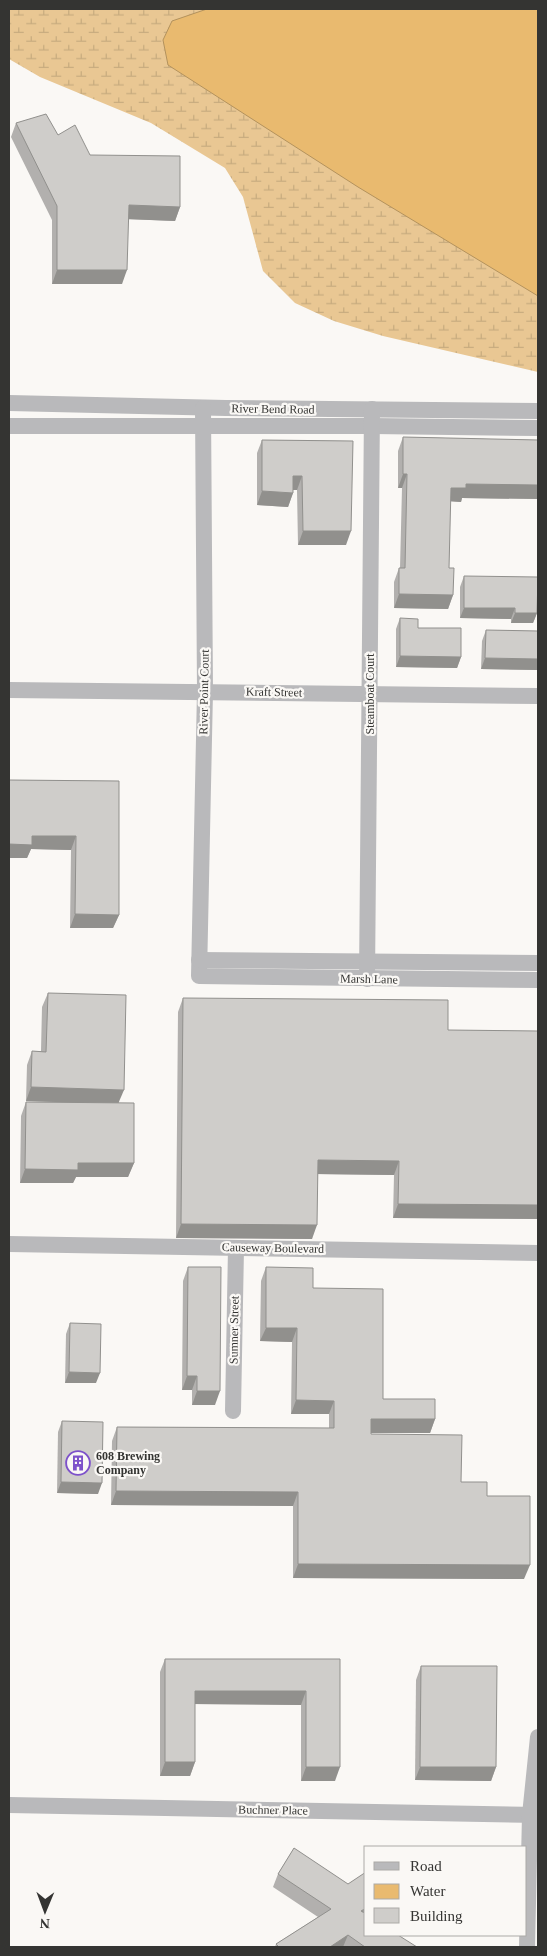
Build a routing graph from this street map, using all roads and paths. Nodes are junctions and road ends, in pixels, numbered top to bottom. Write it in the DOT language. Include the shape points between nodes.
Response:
graph roads {
  1 [pos="9,403"];
  2 [pos="203,408"];
  3 [pos="538,411"];
  4 [pos="372,418"];
  5 [pos="9,426"];
  6 [pos="203,426"];
  7 [pos="538,428"];
  8 [pos="9,690"];
  9 [pos="204,691"];
  10 [pos="370,694"];
  11 [pos="538,696"];
  12 [pos="199,960"];
  13 [pos="367,962"];
  14 [pos="538,963"];
  15 [pos="199,976"];
  16 [pos="367,979"];
  17 [pos="538,980"];
  18 [pos="9,1244"];
  19 [pos="236,1248"];
  20 [pos="538,1253"];
  21 [pos="233,1411"];
  22 [pos="538,1737"];
  23 [pos="9,1805"];
  24 [pos="534,1815"];
  25 [pos="527,1947"];
  1 -- 2 [label="street, River Bend Road"];
  2 -- 4 [label="street, River Bend Road"];
  2 -- 6 [label="street, River Point Court"];
  3 -- 4 [label="street, River Bend Road"];
  4 -- 6 [label="street, River Bend Road"];
  4 -- 7 [label="street, River Bend Road"];
  4 -- 10 [label="street, Steamboat Court"];
  5 -- 6 [label="street, River Bend Road"];
  6 -- 9 [label="street, River Point Court"];
  8 -- 9 [label="street, Kraft Street"];
  9 -- 10 [label="street, Kraft Street"];
  9 -- 12 [label="street, River Point Court"];
  10 -- 11 [label="street, Kraft Street"];
  10 -- 13 [label="street, Steamboat Court"];
  12 -- 13 [label="street, Marsh Lane"];
  12 -- 15 [label="street, River Point Court"];
  13 -- 14 [label="street, Marsh Lane"];
  13 -- 16 [label="street, Steamboat Court"];
  15 -- 16 [label="street, Marsh Lane"];
  16 -- 17 [label="street, Marsh Lane"];
  18 -- 19 [label="street, Causeway Boulevard"];
  19 -- 20 [label="street, Causeway Boulevard"];
  19 -- 21 [label="street, Sumner Street"];
  22 -- 24 [label="street"];
  23 -- 24 [label="street, Buchner Place"];
  24 -- 25 [label="street"];
}
